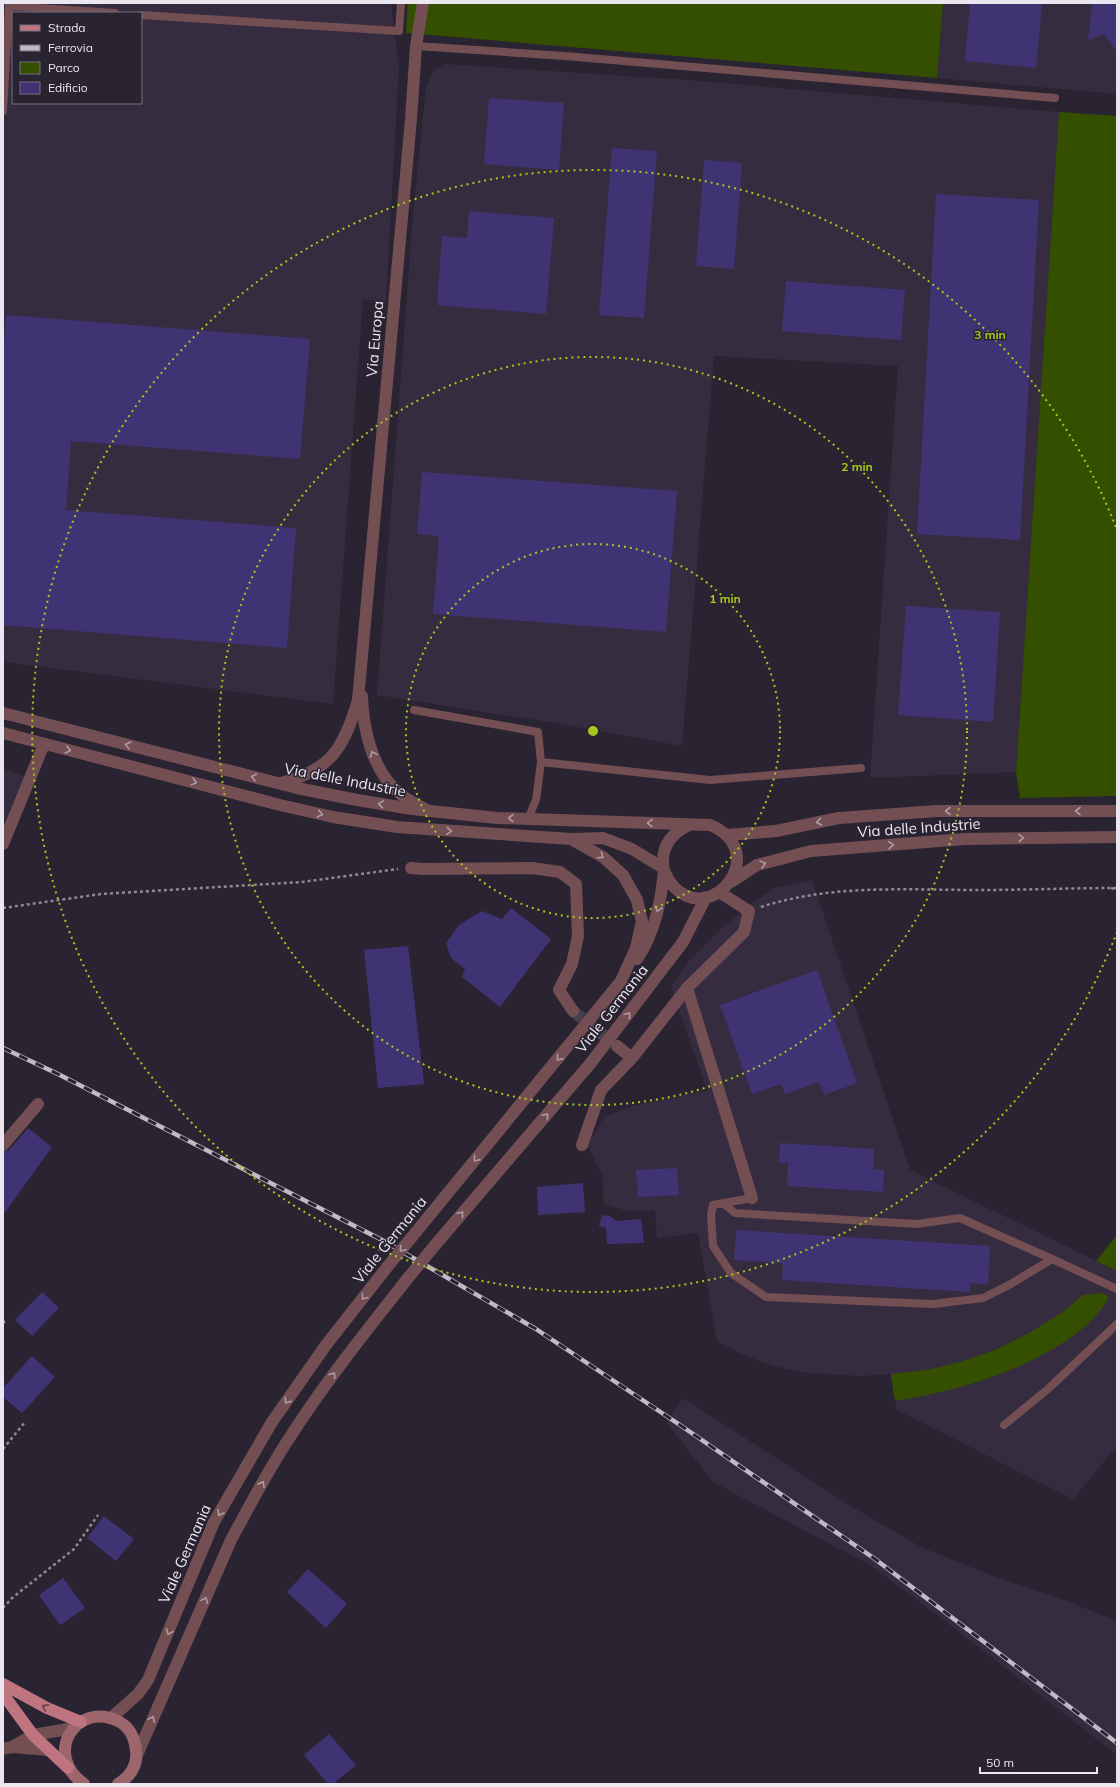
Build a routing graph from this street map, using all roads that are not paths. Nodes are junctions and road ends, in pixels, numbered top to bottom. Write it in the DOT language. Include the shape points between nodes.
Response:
graph roads {
  1 [pos="401,3"];
  2 [pos="423,3"];
  3 [pos="6,6"];
  4 [pos="99,12"];
  5 [pos="142,15"];
  6 [pos="416,46"];
  7 [pos="1055,98"];
  8 [pos="3,111"];
  9 [pos="361,678"];
  10 [pos="414,710"];
  11 [pos="3,713"];
  12 [pos="3,733"];
  13 [pos="44,744"];
  14 [pos="541,762"];
  15 [pos="861,768"];
  16 [pos="281,783"];
  17 [pos="428,811"];
  18 [pos="1117,811"];
  19 [pos="528,819"];
  20 [pos="689,825"];
  21 [pos="727,835"];
  22 [pos="1117,837"];
  23 [pos="571,839"];
  24 [pos="3,844"];
  25 [pos="411,868"];
  26 [pos="664,869"];
  27 [pos="730,883"];
  28 [pos="719,892"];
  29 [pos="706,897"];
  30 [pos="621,980"];
  31 [pos="687,988"];
  32 [pos="573,1011"];
  33 [pos="617,1046"];
  34 [pos="632,1058"];
  35 [pos="38,1104"];
  36 [pos="3,1145"];
  37 [pos="582,1145"];
  38 [pos="752,1198"];
  39 [pos="723,1203"];
  40 [pos="1052,1259"];
  41 [pos="1117,1288"];
  42 [pos="1117,1324"];
  43 [pos="1004,1425"];
  44 [pos="3,1684"];
  45 [pos="3,1694"];
  46 [pos="111,1718"];
  47 [pos="77,1725"];
  48 [pos="32,1735"];
  49 [pos="7,1748"];
  50 [pos="49,1750"];
  51 [pos="137,1755"];
  52 [pos="68,1768"];
  53 [pos="132,1772"];
  54 [pos="84,1784"];
  55 [pos="118,1784"];
  56 [pos="136,1784"];
  1 -- 5 [label="lane" via="399,31"];
  2 -- 6 [label="street, Via Europa"];
  3 -- 4 [label="lane"];
  3 -- 8 [label="lane"];
  6 -- 7 [label="lane" via="565,56"];
  6 -- 9 [label="street, Via Europa"];
  9 -- 16 [label="street, Via Europa" via="352,720 337,750 328,761 314,771 298,779"];
  17 -- 9 [label="street, Via Europa, one-way" via="398,792 381,771 365,726"];
  10 -- 14 [label="lane" via="538,732"];
  16 -- 11 [label="street, Via delle Industrie, one-way"];
  12 -- 13 [label="street"];
  13 -- 23 [label="street, Viale Germania, one-way" via="332,817 397,827"];
  13 -- 24 [label="street"];
  14 -- 15 [label="lane" via="710,780"];
  14 -- 19 [label="lane" via="536,800"];
  17 -- 16 [label="street, Via delle Industrie, one-way" via="357,800"];
  19 -- 17 [label="street, Via delle Industrie, one-way"];
  18 -- 21 [label="street, one-way" via="937,811 839,818 776,830"];
  20 -- 19 [label="street, Via delle Industrie, one-way"];
  20 -- 21 [label="street" via="710,825"];
  20 -- 26 [label="street" via="670,838 665,848"];
  21 -- 27 [label="street" via="733,844 737,864"];
  27 -- 22 [label="street, Via delle Industrie, one-way" via="757,866 811,851 965,840"];
  23 -- 26 [label="street" via="603,838 632,849"];
  23 -- 30 [label="street, Viale Germania, one-way" via="603,856 623,875 637,900 642,921 636,948"];
  25 -- 32 [label="street" via="532,868 560,872 576,884 578,936 572,964 559,990"];
  26 -- 29 [label="street" via="676,889 695,897"];
  26 -- 30 [label="street, one-way" via="662,893 644,948"];
  27 -- 28 [label="street"];
  28 -- 29 [label="street"];
  28 -- 31 [label="street" via="749,911 744,932"];
  51 -- 29 [label="street, Viale Germania, one-way, bridge" via="231,1540 290,1437 345,1358 408,1278 613,1035 683,942"];
  30 -- 46 [label="street, Viale Germania, one-way, bridge" via="388,1266 326,1345 272,1422 214,1522 148,1680 138,1694"];
  31 -- 34 [label="street"];
  31 -- 38 [label="street"];
  33 -- 34 [label="street"];
  34 -- 37 [label="street" via="602,1090"];
  35 -- 36 [label="street"];
  38 -- 39 [label="lane"];
  39 -- 40 [label="lane" via="735,1213 766,1215 916,1224 960,1218"];
  39 -- 40 [label="lane" via="713,1205 713,1246 730,1273 766,1297 934,1304 983,1298"];
  40 -- 41 [label="lane"];
  42 -- 43 [label="lane" via="1048,1389"];
  47 -- 44 [label="main road, one-way"];
  45 -- 48 [label="main road"];
  46 -- 47 [label="main road" via="90,1718"];
  46 -- 51 [label="main road" via="122,1723 130,1732 136,1743"];
  47 -- 48 [label="street"];
  47 -- 52 [label="main road" via="68,1737 65,1747"];
  48 -- 49 [label="street"];
  48 -- 50 [label="main road"];
  49 -- 50 [label="street"];
  50 -- 52 [label="main road"];
  51 -- 53 [label="main road"];
  52 -- 54 [label="main road"];
  53 -- 55 [label="main road"];
  53 -- 56 [label="main road"];
}
